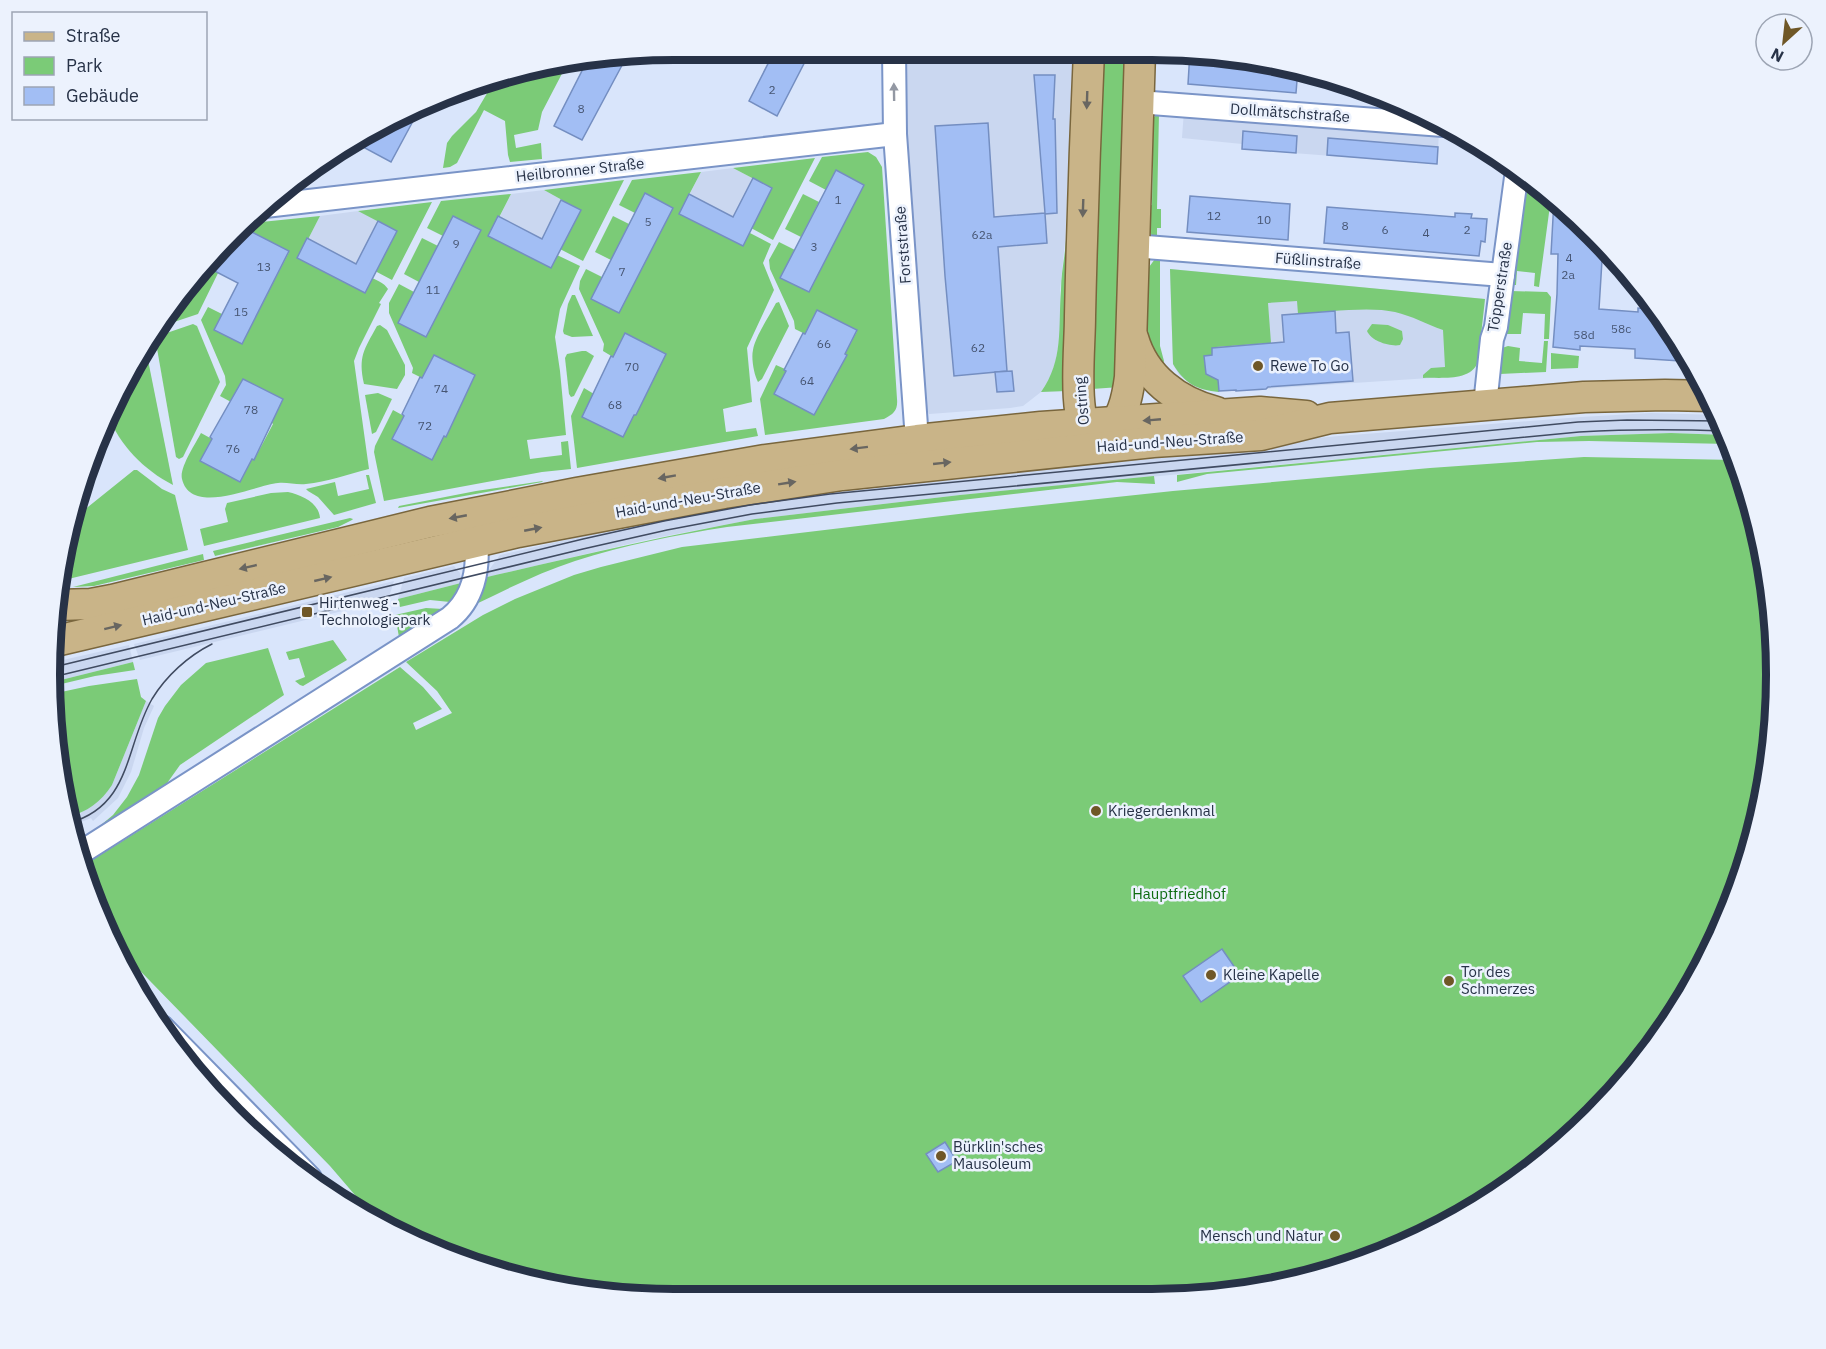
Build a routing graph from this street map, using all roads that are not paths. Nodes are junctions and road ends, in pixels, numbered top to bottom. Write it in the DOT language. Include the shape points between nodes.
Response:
graph roads {
  1 [pos="894,60"];
  2 [pos="1089,60"];
  3 [pos="1139,60"];
  4 [pos="1137,102"];
  5 [pos="1424,124"];
  6 [pos="895,134"];
  7 [pos="1516,180"];
  8 [pos="278,204"];
  9 [pos="1133,246"];
  10 [pos="1503,275"];
  11 [pos="1132,335"];
  12 [pos="1699,396"];
  13 [pos="1485,405"];
  14 [pos="1117,423"];
  15 [pos="1228,426"];
  16 [pos="1088,436"];
  17 [pos="917,440"];
  18 [pos="476,542"];
  19 [pos="64,605"];
  20 [pos="61,640"];
  21 [pos="86,849"];
  22 [pos="203,1069"];
  23 [pos="273,1140"];
  6 -- 1 [label="street, Forststraße, one-way"];
  2 -- 16 [label="main road, Ostring, one-way" via="1079,394"];
  3 -- 4 [label="main road, Ostring"];
  4 -- 5 [label="street, Dollmätschstraße"];
  4 -- 9 [label="main road, Ostring"];
  6 -- 8 [label="street, Heilbronner Straße"];
  6 -- 17 [label="street, Forststraße"];
  7 -- 10 [label="street, Töpperstraße"];
  9 -- 10 [label="street, Füßlinstraße"];
  9 -- 11 [label="main road, Ostring"];
  10 -- 13 [label="street, Töpperstraße"];
  11 -- 14 [label="main road, Ostring" via="1128,390"];
  11 -- 15 [label="main road" via="1141,360 1158,381"];
  12 -- 13 [label="main road, Haid-und-Neu-Straße" via="1626,395"];
  13 -- 15 [label="main road, Haid-und-Neu-Straße" via="1330,418 1261,435"];
  15 -- 14 [label="main road, Haid-und-Neu-Straße, one-way"];
  14 -- 16 [label="main road, Ostring" via="1107,436"];
  15 -- 16 [label="main road, Haid-und-Neu-Straße" via="1188,439"];
  16 -- 17 [label="main road, Haid-und-Neu-Straße" via="1031,428"];
  18 -- 16 [label="main road, Haid-und-Neu-Straße, one-way" via="712,495"];
  17 -- 19 [label="main road, Haid-und-Neu-Straße, one-way" via="765,460 577,493 430,522 112,600"];
  20 -- 18 [label="main road, Haid-und-Neu-Straße, one-way"];
  18 -- 21 [label="street" via="477,565 470,591 463,606 450,618"];
  22 -- 23 [label="street"];
}
